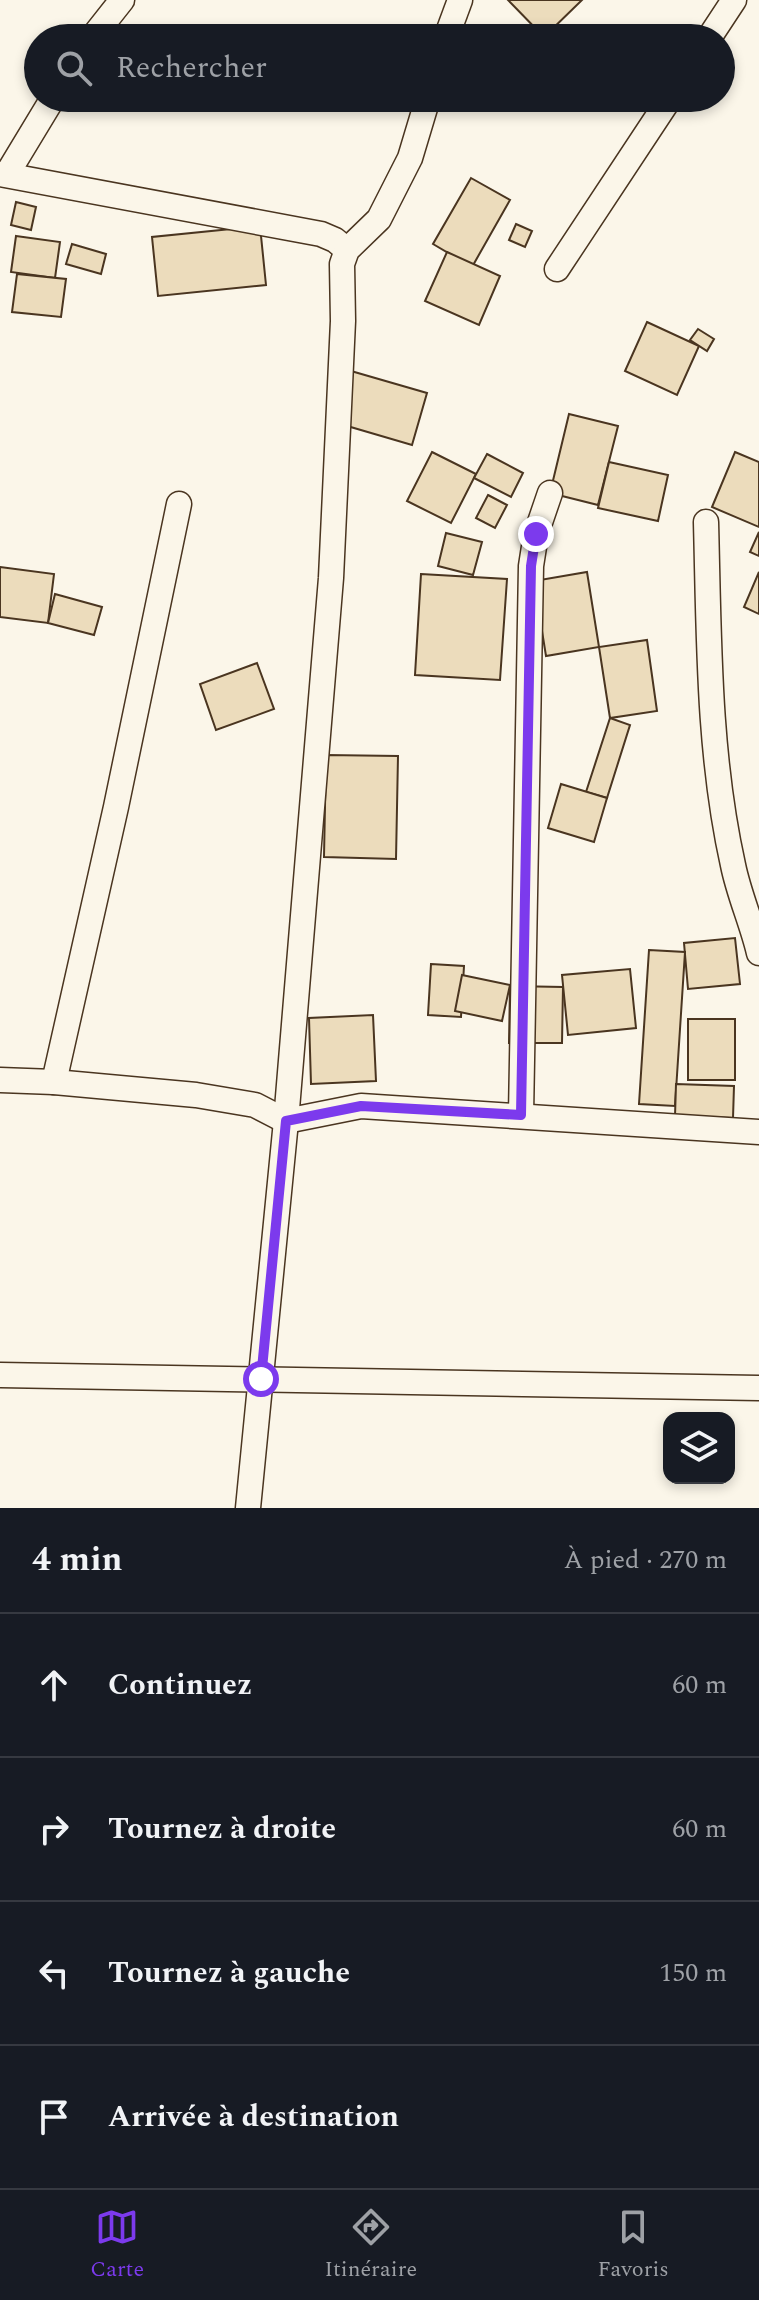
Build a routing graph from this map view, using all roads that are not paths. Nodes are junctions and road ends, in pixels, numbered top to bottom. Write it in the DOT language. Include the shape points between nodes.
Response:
graph roads {
  1 [pos="122,0"];
  2 [pos="460,0"];
  3 [pos="734,0"];
  4 [pos="103,24"];
  5 [pos="451,24"];
  6 [pos="718,24"];
  7 [pos="44,112"];
  8 [pos="424,112"];
  9 [pos="661,112"];
  10 [pos="3,174"];
  11 [pos="347,250"];
  12 [pos="557,269"];
  13 [pos="550,493"];
  14 [pos="179,504"];
  15 [pos="706,522"];
  16 [pos="759,953"];
  17 [pos="0,1080"];
  18 [pos="54,1082"];
  19 [pos="521,1115"];
  20 [pos="286,1121"];
  21 [pos="759,1132"];
  22 [pos="0,1375"];
  23 [pos="261,1379"];
  24 [pos="759,1388"];
  25 [pos="248,1508"];
  1 -- 4 [label="street"];
  2 -- 5 [label="street"];
  3 -- 6 [label="street"];
  7 -- 10 [label="street"];
  8 -- 11 [label="street" via="410,158 379,219"];
  9 -- 12 [label="street"];
  10 -- 11 [label="street" via="321,234"];
  11 -- 20 [label="street" via="342,264 331,578"];
  13 -- 19 [label="street" via="531,566"];
  14 -- 18 [label="street"];
  15 -- 16 [label="street" via="709,663 719,778 733,866"];
  17 -- 18 [label="street"];
  18 -- 20 [label="street" via="241,1101"];
  19 -- 20 [label="street" via="361,1106"];
  19 -- 21 [label="street"];
  20 -- 23 [label="street"];
  22 -- 23 [label="street"];
  23 -- 24 [label="street"];
  23 -- 25 [label="street"];
}
